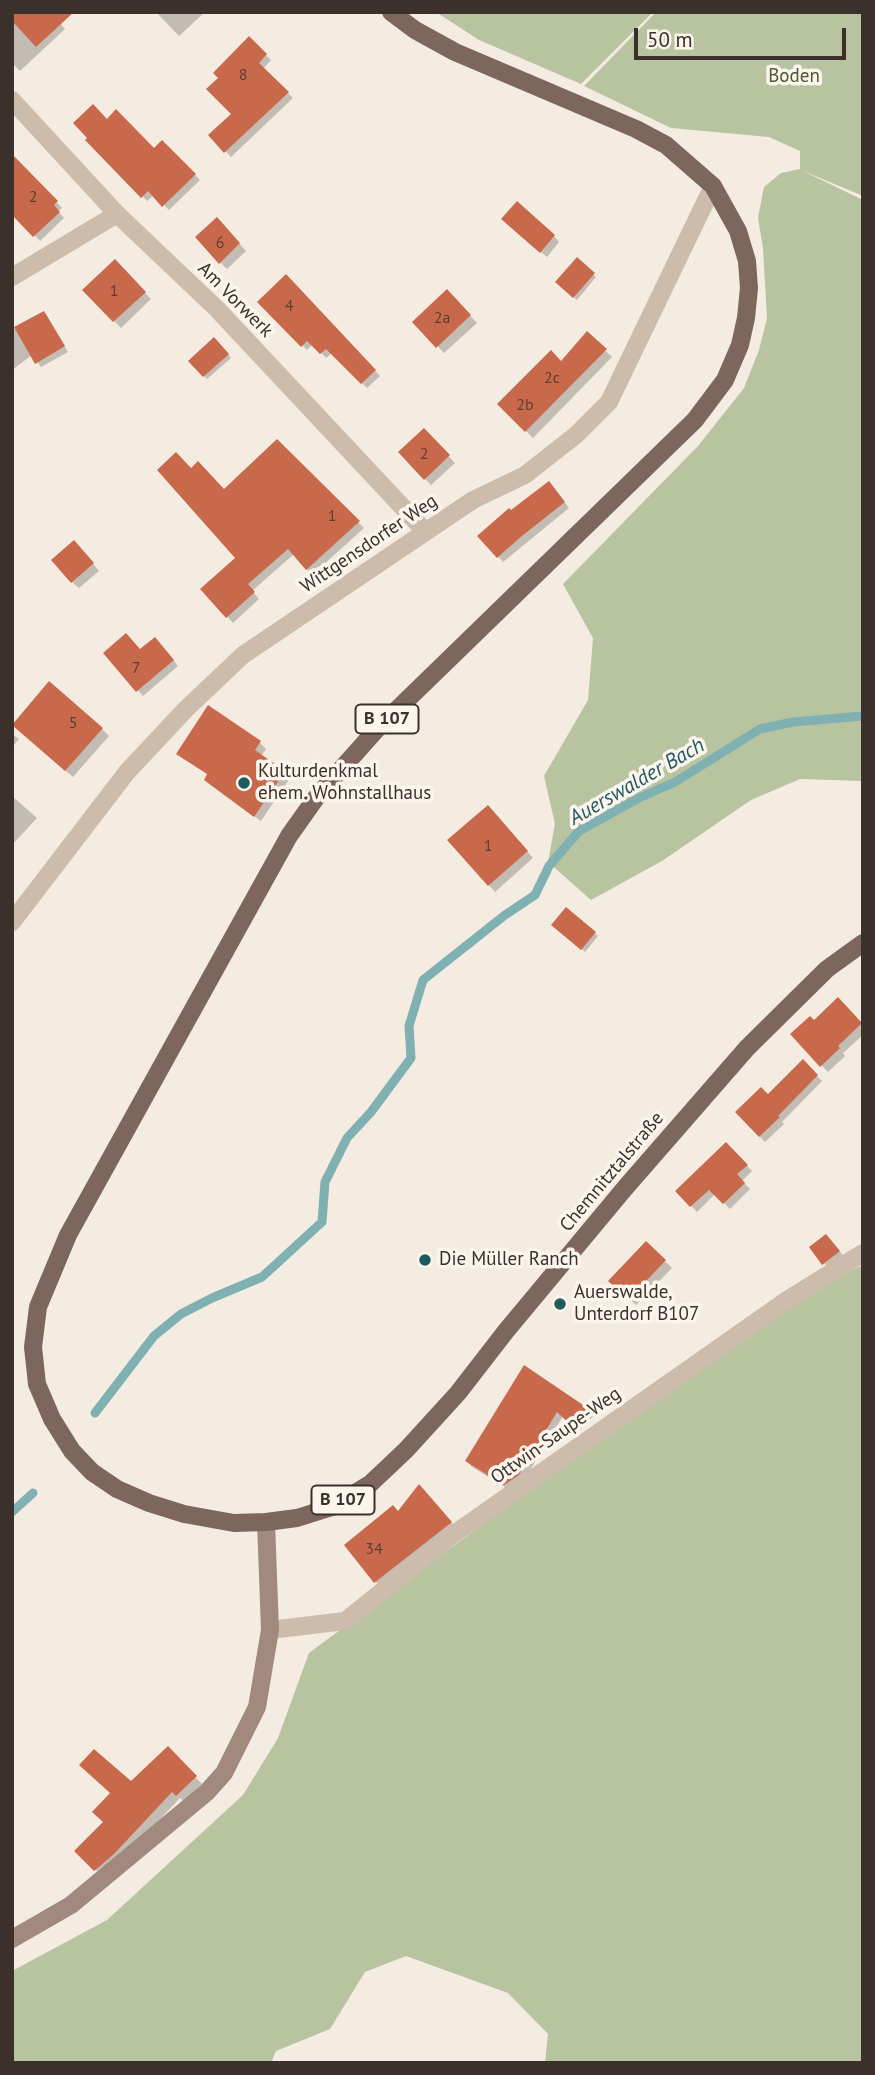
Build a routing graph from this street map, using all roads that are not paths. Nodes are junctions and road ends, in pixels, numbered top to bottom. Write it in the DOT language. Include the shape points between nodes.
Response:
graph roads {
  1 [pos="391,12"];
  2 [pos="12,100"];
  3 [pos="713,186"];
  4 [pos="117,214"];
  5 [pos="12,277"];
  6 [pos="425,531"];
  7 [pos="12,922"];
  8 [pos="863,943"];
  9 [pos="863,1253"];
  10 [pos="266,1522"];
  11 [pos="270,1630"];
  12 [pos="12,1939"];
  1 -- 3 [label="main road, B 107" via="455,52 666,145"];
  2 -- 4 [label="street, Am Vorwerk"];
  3 -- 6 [label="street, Wittgensdorfer Weg" via="609,402 576,436 525,475 473,500"];
  3 -- 10 [label="main road, B 107" via="738,231 749,288 740,345 725,380 695,420 377,729 318,795 262,883 74,1223 38,1307 33,1346 37,1384 52,1419 92,1472 117,1489 184,1514 234,1523"];
  4 -- 5 [label="street"];
  4 -- 6 [label="street, Am Vorwerk" via="217,309"];
  6 -- 7 [label="street, Wittgensdorfer Weg" via="243,655 127,772"];
  8 -- 10 [label="main road, Chemnitztalstraße / B 107" via="827,969 747,1048 406,1450 370,1484 332,1507"];
  9 -- 11 [label="street, Ottwin-Saupe-Weg" via="784,1302 451,1536 345,1621"];
  10 -- 11 [label="main road"];
  11 -- 12 [label="main road" via="257,1707 224,1773 71,1905"];
}
